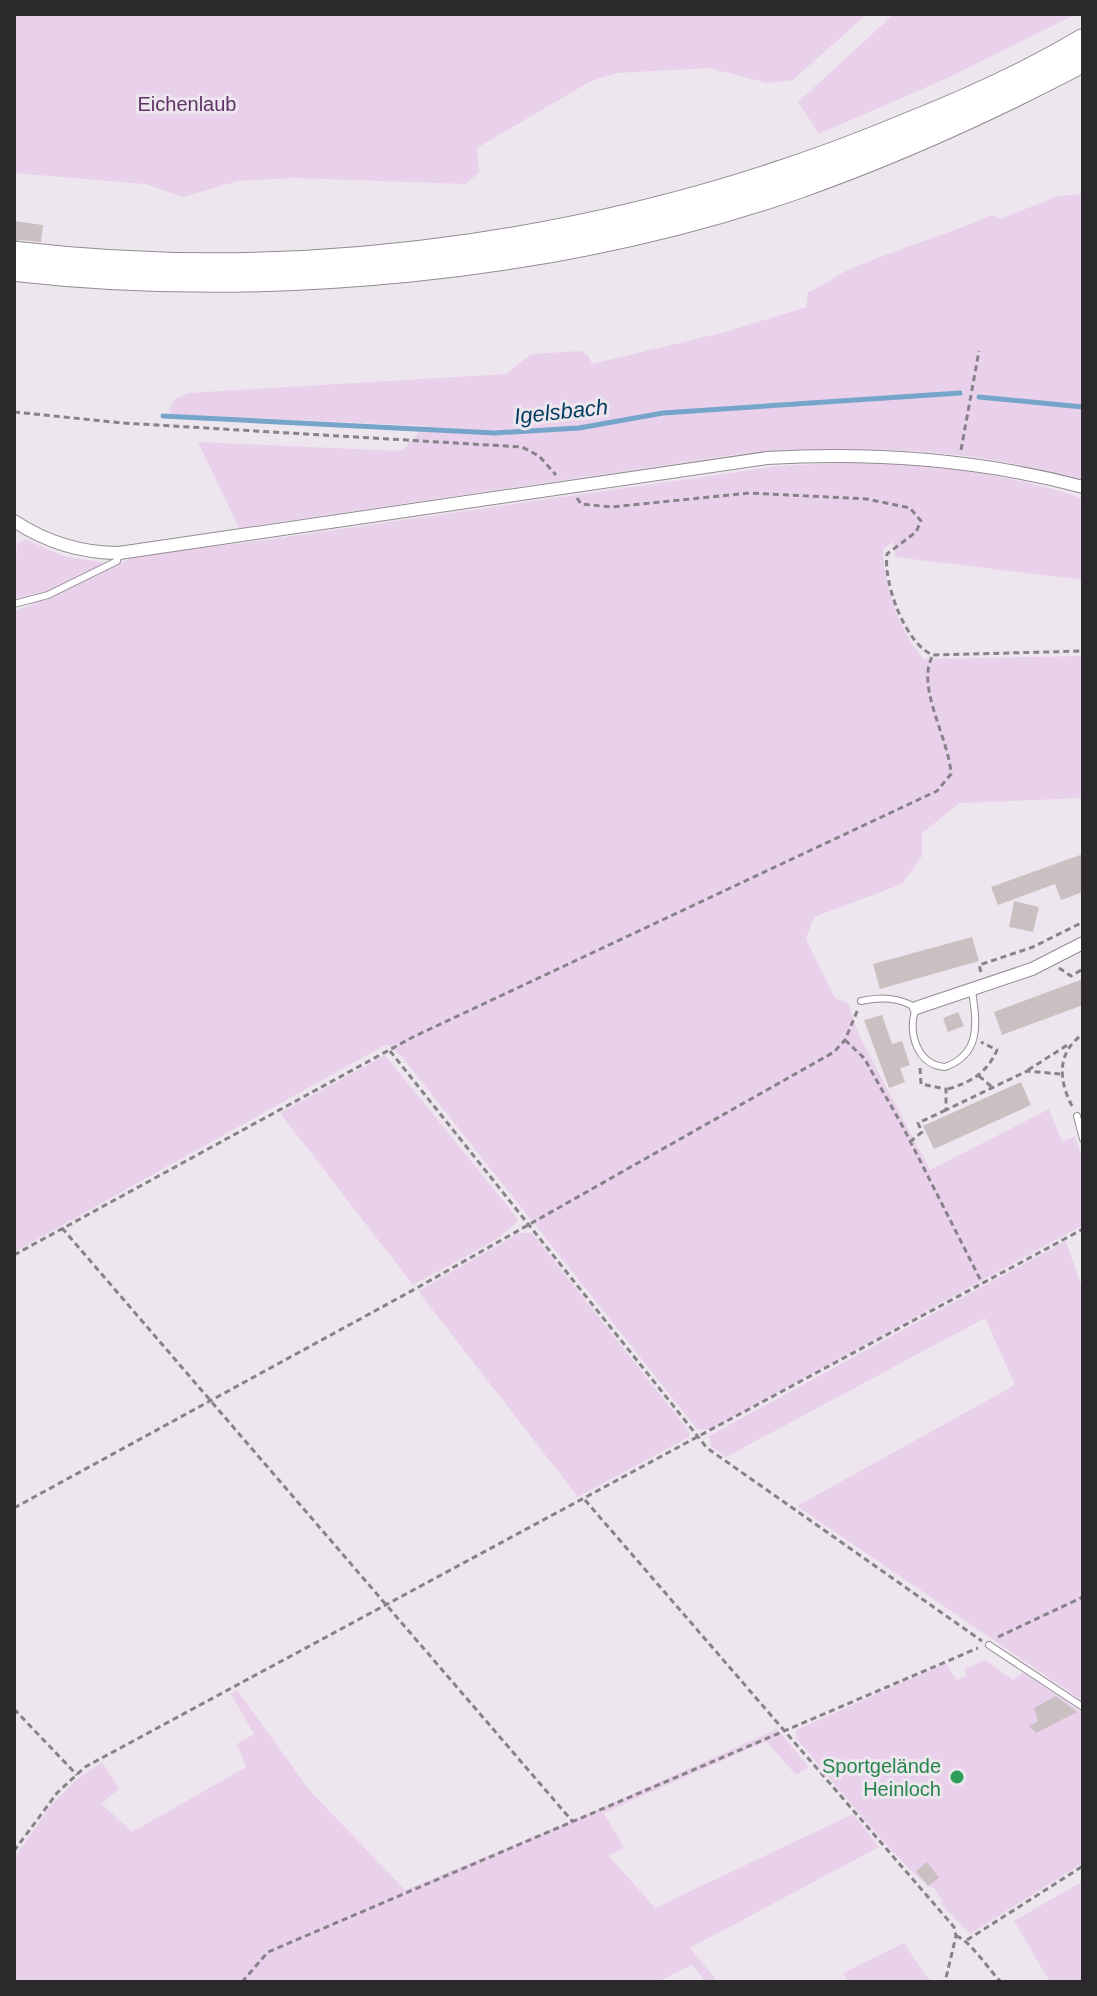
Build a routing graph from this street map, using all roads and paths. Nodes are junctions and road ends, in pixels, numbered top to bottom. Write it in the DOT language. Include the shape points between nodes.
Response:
graph roads {
  1 [pos="1083,40"];
  2 [pos="1083,61"];
  3 [pos="16,262"];
  4 [pos="979,351"];
  5 [pos="14,412"];
  6 [pos="960,461"];
  7 [pos="569,487"];
  8 [pos="1083,487"];
  9 [pos="15,524"];
  10 [pos="119,553"];
  11 [pos="14,604"];
  12 [pos="1083,651"];
  13 [pos="933,655"];
  14 [pos="1083,922"];
  15 [pos="1083,943"];
  16 [pos="985,985"];
  17 [pos="971,990"];
  18 [pos="861,1001"];
  19 [pos="916,1008"];
  20 [pos="1083,1034"];
  21 [pos="973,1039"];
  22 [pos="845,1040"];
  23 [pos="1069,1044"];
  24 [pos="389,1049"];
  25 [pos="926,1062"];
  26 [pos="1027,1071"];
  27 [pos="1060,1074"];
  28 [pos="979,1076"];
  29 [pos="993,1088"];
  30 [pos="946,1089"];
  31 [pos="946,1110"];
  32 [pos="1077,1116"];
  33 [pos="1083,1139"];
  34 [pos="910,1142"];
  35 [pos="528,1223"];
  36 [pos="62,1228"];
  37 [pos="1083,1229"];
  38 [pos="14,1255"];
  39 [pos="982,1284"];
  40 [pos="209,1399"];
  41 [pos="699,1439"];
  42 [pos="585,1500"];
  43 [pos="14,1508"];
  44 [pos="1083,1597"];
  45 [pos="388,1606"];
  46 [pos="989,1645"];
  47 [pos="1083,1707"];
  48 [pos="14,1709"];
  49 [pos="783,1729"];
  50 [pos="77,1775"];
  51 [pos="573,1822"];
  52 [pos="14,1851"];
  53 [pos="1083,1866"];
  54 [pos="956,1936"];
  55 [pos="967,1940"];
  56 [pos="242,1982"];
  57 [pos="945,1982"];
  58 [pos="1001,1982"];
  1 -- 3 [label="highway" via="950,107 789,171 548,232 297,260"];
  2 -- 3 [label="highway" via="957,123 795,188 551,249 409,269 284,279 140,280"];
  4 -- 6 [label="path"];
  5 -- 7 [label="path" via="522,447 539,456"];
  6 -- 7 [label="street" via="865,455 767,458"];
  6 -- 8 [label="street"];
  7 -- 10 [label="street"];
  7 -- 13 [label="path" via="581,504 611,507 750,493 867,499 910,508 921,521 916,532 887,554 886,582 914,641"];
  9 -- 10 [label="street" via="74,549"];
  10 -- 11 [label="lane" via="117,561 62,588"];
  12 -- 13 [label="path"];
  13 -- 24 [label="path" via="926,680 950,751 951,774 937,791"];
  14 -- 16 [label="path" via="979,965"];
  15 -- 16 [label="street"];
  16 -- 17 [label="street"];
  17 -- 19 [label="street"];
  17 -- 21 [label="lane"];
  18 -- 19 [label="lane" via="904,1000"];
  18 -- 22 [label="path"];
  19 -- 25 [label="lane" via="911,1027"];
  20 -- 23 [label="path"];
  21 -- 25 [label="lane" via="972,1049 956,1063 945,1067"];
  21 -- 28 [label="path" via="997,1050"];
  22 -- 34 [label="path" via="864,1058"];
  22 -- 35 [label="path" via="834,1052"];
  23 -- 26 [label="path"];
  23 -- 27 [label="path"];
  24 -- 35 [label="path"];
  24 -- 36 [label="path"];
  25 -- 30 [label="path" via="917,1071 921,1084"];
  26 -- 27 [label="path"];
  26 -- 29 [label="path"];
  27 -- 32 [label="path"];
  28 -- 29 [label="path"];
  28 -- 30 [label="path"];
  29 -- 31 [label="path"];
  30 -- 31 [label="path"];
  31 -- 34 [label="path" via="918,1123 922,1132"];
  32 -- 33 [label="lane"];
  34 -- 39 [label="path"];
  35 -- 40 [label="path"];
  35 -- 41 [label="path"];
  36 -- 38 [label="path"];
  36 -- 40 [label="path"];
  37 -- 39 [label="path"];
  39 -- 41 [label="path"];
  40 -- 43 [label="path"];
  40 -- 45 [label="path"];
  41 -- 42 [label="path"];
  41 -- 46 [label="path"];
  42 -- 45 [label="path"];
  42 -- 49 [label="path"];
  44 -- 46 [label="path"];
  45 -- 50 [label="path"];
  45 -- 51 [label="path"];
  46 -- 47 [label="lane"];
  46 -- 49 [label="path"];
  48 -- 50 [label="path"];
  49 -- 51 [label="path"];
  49 -- 54 [label="path" via="930,1897"];
  50 -- 52 [label="path"];
  51 -- 56 [label="path" via="268,1952"];
  53 -- 55 [label="path"];
  54 -- 55 [label="path"];
  54 -- 57 [label="path"];
  55 -- 58 [label="path"];
}
